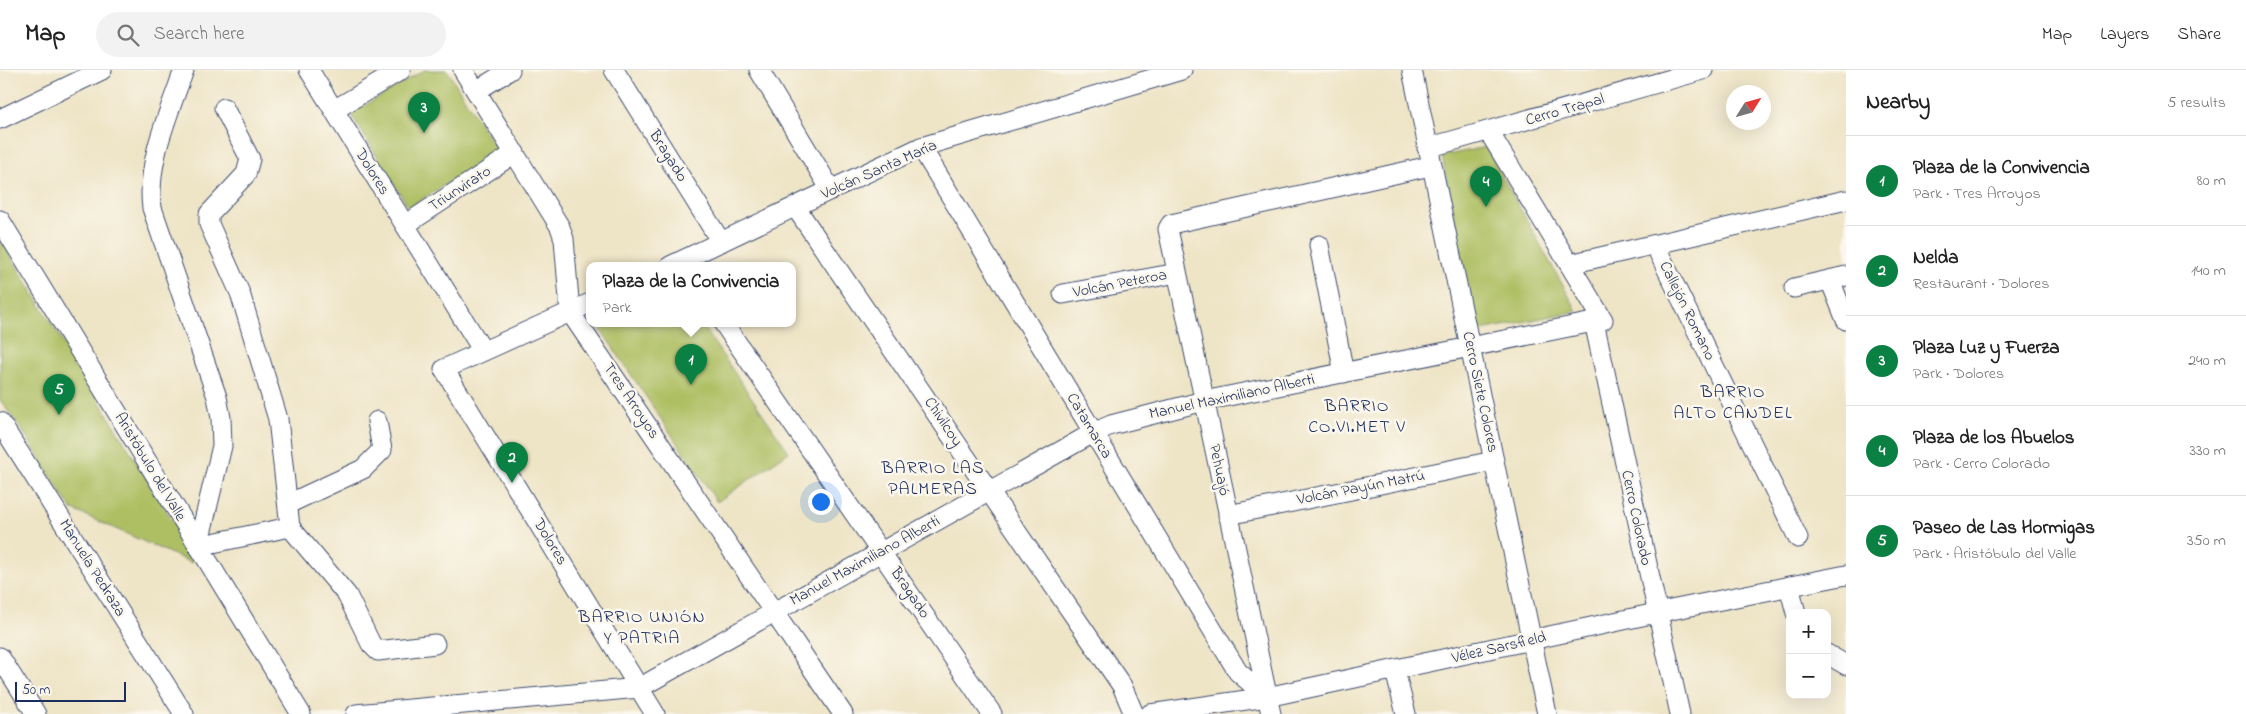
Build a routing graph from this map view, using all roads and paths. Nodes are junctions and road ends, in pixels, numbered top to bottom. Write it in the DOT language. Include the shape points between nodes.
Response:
graph roads {
  1 [pos="102,70"];
  2 [pos="184,70"];
  3 [pos="309,70"];
  4 [pos="401,70"];
  5 [pos="463,70"];
  6 [pos="510,70"];
  7 [pos="614,70"];
  8 [pos="759,70"];
  9 [pos="1182,70"];
  10 [pos="1412,70"];
  11 [pos="1703,70"];
  12 [pos="476,92"];
  13 [pos="224,108"];
  14 [pos="334,110"];
  15 [pos="0,118"];
  16 [pos="1489,132"];
  17 [pos="921,147"];
  18 [pos="515,153"];
  19 [pos="1429,157"];
  20 [pos="831,190"];
  21 [pos="1846,200"];
  22 [pos="796,208"];
  23 [pos="0,220"];
  24 [pos="405,225"];
  25 [pos="1169,225"];
  26 [pos="722,242"];
  27 [pos="1319,245"];
  28 [pos="1655,245"];
  29 [pos="684,262"];
  30 [pos="1570,264"];
  31 [pos="1177,273"];
  32 [pos="1838,278"];
  33 [pos="1794,288"];
  34 [pos="1063,294"];
  35 [pos="586,305"];
  36 [pos="570,312"];
  37 [pos="1846,320"];
  38 [pos="1599,321"];
  39 [pos="726,327"];
  40 [pos="1470,347"];
  41 [pos="483,351"];
  42 [pos="1344,373"];
  43 [pos="1204,401"];
  44 [pos="377,421"];
  45 [pos="0,422"];
  46 [pos="1093,433"];
  47 [pos="1494,462"];
  48 [pos="990,491"];
  49 [pos="288,504"];
  50 [pos="1228,514"];
  51 [pos="290,527"];
  52 [pos="1798,538"];
  53 [pos="198,546"];
  54 [pos="882,552"];
  55 [pos="1846,575"];
  56 [pos="1789,586"];
  57 [pos="1795,609"];
  58 [pos="774,613"];
  59 [pos="1656,613"];
  60 [pos="1531,640"];
  61 [pos="435,644"];
  62 [pos="1831,656"];
  63 [pos="0,658"];
  64 [pos="1846,665"];
  65 [pos="1395,671"];
  66 [pos="639,688"];
  67 [pos="1269,706"];
  68 [pos="36,714"];
  69 [pos="184,714"];
  70 [pos="301,714"];
  71 [pos="356,714"];
  72 [pos="655,714"];
  73 [pos="843,714"];
  74 [pos="992,714"];
  75 [pos="1134,714"];
  76 [pos="1150,714"];
  77 [pos="1406,714"];
  78 [pos="1547,714"];
  79 [pos="1680,714"];
  1 -- 15 [label="street"];
  2 -- 53 [label="street" via="162,133 150,188 152,208 217,397 221,418 222,446"];
  3 -- 14 [label="street, Dolores"];
  4 -- 14 [label="street"];
  5 -- 12 [label="street, Tres Arroyos"];
  6 -- 12 [label="street"];
  7 -- 26 [label="street, Bragado"];
  8 -- 20 [label="street"];
  9 -- 17 [label="street, Volcán Santa María"];
  10 -- 19 [label="street, Cerro Siete Colores"];
  11 -- 16 [label="street, Cerro Trapal"];
  12 -- 18 [label="street, Tres Arroyos"];
  13 -- 49 [label="street" via="250,159 246,174 209,214 209,224 240,293 278,419"];
  14 -- 24 [label="street, Dolores"];
  16 -- 19 [label="street, Cerro Trapal"];
  16 -- 30 [label="street, Cerro Colorado"];
  17 -- 20 [label="street, Volcán Santa María"];
  17 -- 46 [label="street, Catamarca"];
  18 -- 24 [label="street, Triunvirato"];
  18 -- 36 [label="street, Tres Arroyos" via="560,227"];
  19 -- 25 [label="street, Cerro Trapal"];
  19 -- 40 [label="street, Cerro Siete Colores"];
  20 -- 22 [label="street, Volcán Santa María"];
  21 -- 28 [label="street"];
  22 -- 26 [label="street, Volcán Santa María"];
  22 -- 48 [label="street, Chivilcoy"];
  23 -- 53 [label="street, Aristóbulo del Valle"];
  24 -- 41 [label="street, Dolores"];
  25 -- 31 [label="street, Pehuajó"];
  26 -- 29 [label="street, Volcán Santa María"];
  27 -- 42 [label="street"];
  28 -- 30 [label="street"];
  28 -- 52 [label="street, Callejón Romano"];
  30 -- 38 [label="street, Cerro Colorado"];
  31 -- 34 [label="street, Volcán Peteroa"];
  31 -- 43 [label="street, Pehuajó"];
  32 -- 33 [label="street"];
  32 -- 37 [label="street"];
  35 -- 36 [label="street"];
  36 -- 41 [label="street"];
  36 -- 58 [label="street, Tres Arroyos"];
  38 -- 40 [label="street, Manuel Maximiliano Alberti"];
  38 -- 59 [label="street, Cerro Colorado"];
  39 -- 54 [label="street, Bragado"];
  40 -- 42 [label="street, Manuel Maximiliano Alberti"];
  40 -- 47 [label="street, Cerro Siete Colores"];
  41 -- 66 [label="street, Dolores" via="444,369"];
  42 -- 43 [label="street, Manuel Maximiliano Alberti"];
  43 -- 46 [label="street, Manuel Maximiliano Alberti" via="1111,425"];
  43 -- 50 [label="street, Pehuajó"];
  44 -- 49 [label="street" via="382,450 363,470"];
  45 -- 69 [label="street, Manuela Pedraza"];
  46 -- 48 [label="street, Manuel Maximiliano Alberti"];
  46 -- 67 [label="street, Catamarca" via="1238,672"];
  47 -- 50 [label="street, Volcán Payún Matrú"];
  47 -- 60 [label="street, Cerro Siete Colores"];
  48 -- 54 [label="street, Manuel Maximiliano Alberti"];
  48 -- 75 [label="street, Chivilcoy" via="1122,686"];
  49 -- 51 [label="street"];
  50 -- 67 [label="street, Pehuajó"];
  51 -- 53 [label="street"];
  51 -- 61 [label="street" via="347,595 378,652"];
  53 -- 70 [label="street, Aristóbulo del Valle"];
  54 -- 58 [label="street, Manuel Maximiliano Alberti"];
  54 -- 74 [label="street, Bragado"];
  55 -- 56 [label="street, Vélez Sarsfield"];
  56 -- 57 [label="street"];
  56 -- 59 [label="street, Vélez Sarsfield"];
  58 -- 66 [label="street, Manuel Maximiliano Alberti"];
  58 -- 73 [label="street, Tres Arroyos"];
  59 -- 60 [label="street, Vélez Sarsfield"];
  59 -- 79 [label="street, Cerro Colorado"];
  60 -- 65 [label="street, Vélez Sarsfield"];
  60 -- 78 [label="street, Cerro Siete Colores"];
  62 -- 64 [label="street"];
  63 -- 68 [label="street"];
  65 -- 67 [label="street, Vélez Sarsfield"];
  65 -- 77 [label="street"];
  66 -- 71 [label="street, Manuel Maximiliano Alberti"];
  66 -- 72 [label="street, Dolores"];
  67 -- 76 [label="street, Vélez Sarsfield"];
}
